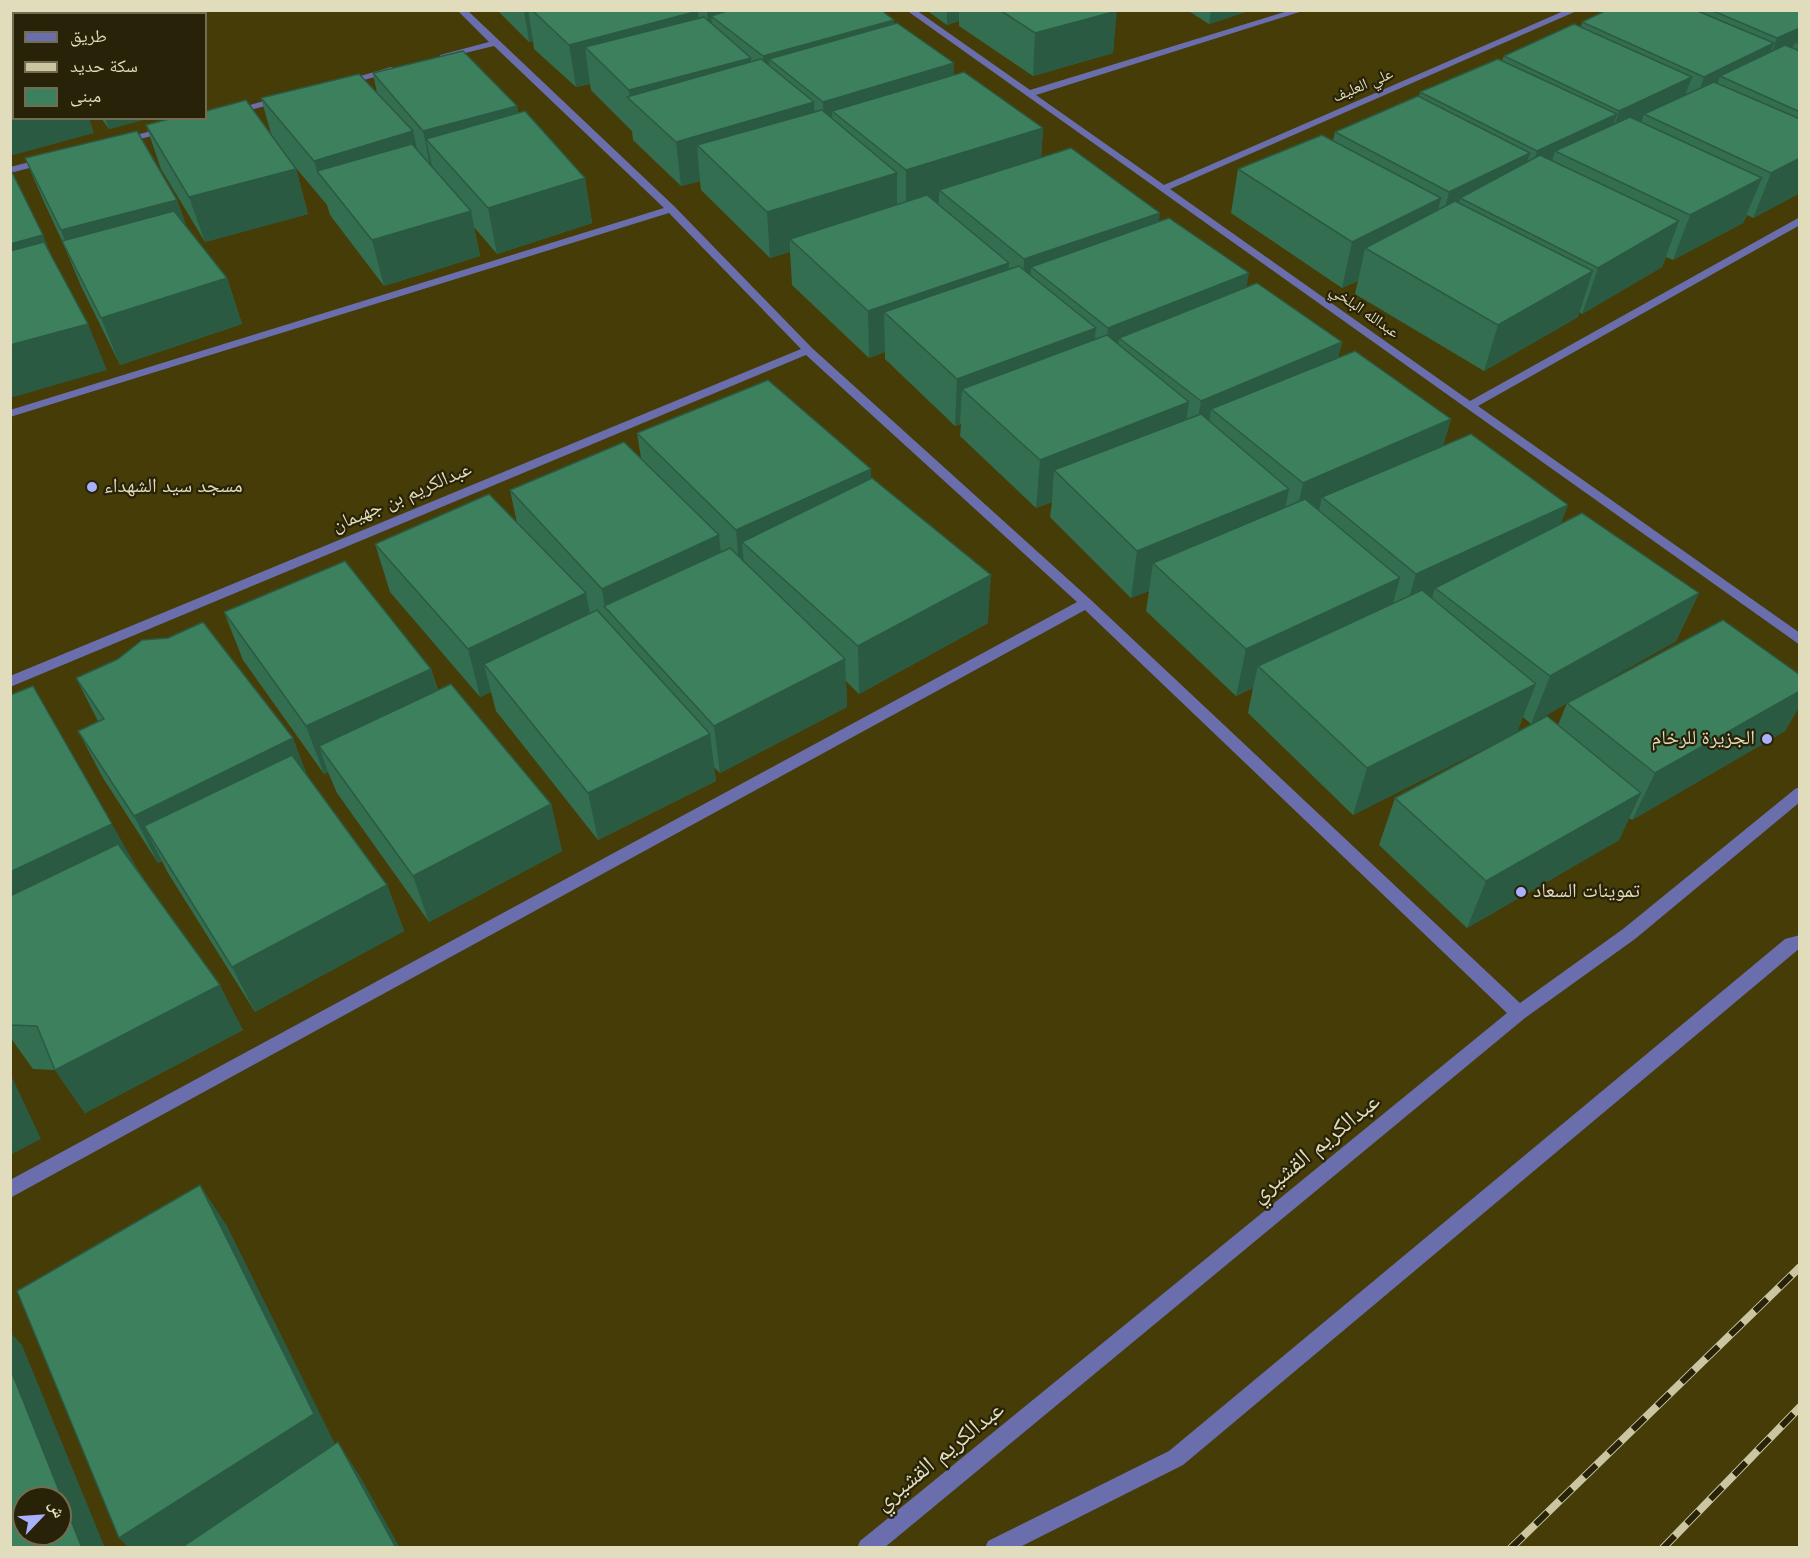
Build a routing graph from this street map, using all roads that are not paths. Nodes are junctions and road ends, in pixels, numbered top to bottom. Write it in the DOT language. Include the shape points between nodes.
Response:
graph roads {
  1 [pos="461,10"];
  2 [pos="910,10"];
  3 [pos="1302,10"];
  4 [pos="1575,10"];
  5 [pos="496,43"];
  6 [pos="438,58"];
  7 [pos="403,67"];
  8 [pos="334,85"];
  9 [pos="1028,94"];
  10 [pos="288,97"];
  11 [pos="218,115"];
  12 [pos="184,124"];
  13 [pos="114,142"];
  14 [pos="57,158"];
  15 [pos="10,170"];
  16 [pos="1162,189"];
  17 [pos="671,209"];
  18 [pos="1800,220"];
  19 [pos="808,350"];
  20 [pos="1469,406"];
  21 [pos="10,414"];
  22 [pos="1086,603"];
  23 [pos="1800,640"];
  24 [pos="10,682"];
  25 [pos="1800,793"];
  26 [pos="1800,941"];
  27 [pos="1519,1013"];
  28 [pos="10,1190"];
  29 [pos="867,1548"];
  30 [pos="994,1548"];
  1 -- 5 [label="street"];
  2 -- 9 [label="street, عبدالله البلخي"];
  3 -- 9 [label="street"];
  4 -- 16 [label="street, علي العليف"];
  5 -- 6 [label="street"];
  5 -- 17 [label="street"];
  7 -- 8 [label="street"];
  9 -- 16 [label="street, عبدالله البلخي"];
  10 -- 11 [label="street"];
  12 -- 13 [label="street"];
  14 -- 15 [label="street"];
  16 -- 20 [label="street, عبدالله البلخي"];
  17 -- 19 [label="street"];
  17 -- 21 [label="street"];
  18 -- 20 [label="street"];
  19 -- 22 [label="street"];
  19 -- 24 [label="street, عبدالكريم بن جهيمان"];
  20 -- 23 [label="street, عبدالله البلخي"];
  22 -- 27 [label="street"];
  22 -- 28 [label="street"];
  25 -- 27 [label="street, عبدالكريم القشيري" via="1629,934"];
  26 -- 30 [label="street" via="1791,944 1176,1458"];
  27 -- 29 [label="street, عبدالكريم القشيري"];
}
